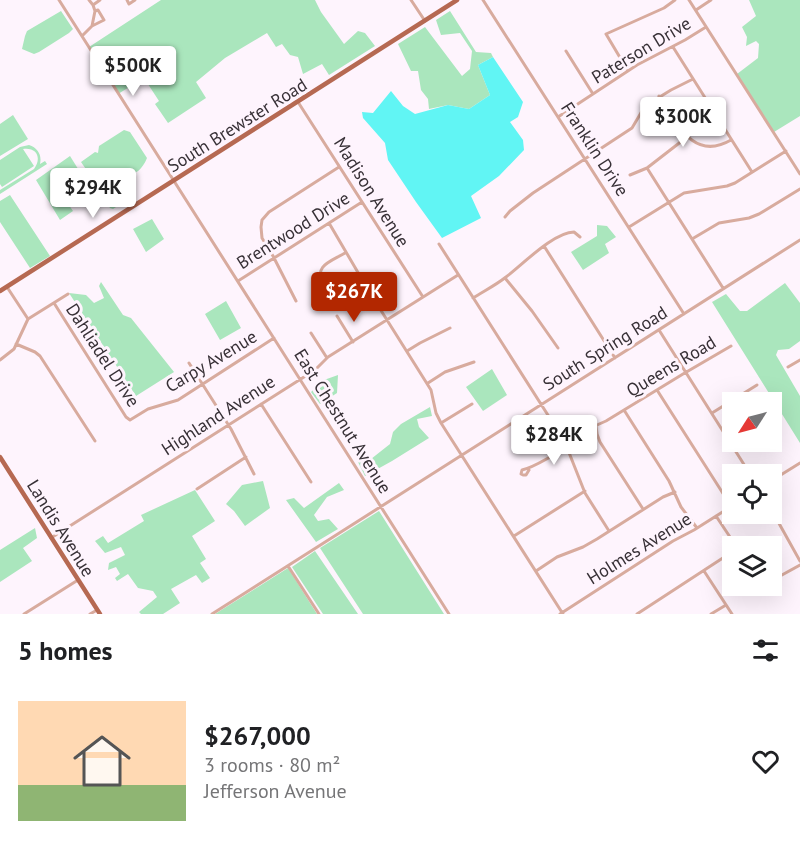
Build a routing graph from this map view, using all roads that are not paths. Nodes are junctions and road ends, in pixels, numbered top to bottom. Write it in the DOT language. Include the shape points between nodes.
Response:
graph roads {
  1 [pos="59,0"];
  2 [pos="100,0"];
  3 [pos="127,0"];
  4 [pos="135,0"];
  5 [pos="411,0"];
  6 [pos="457,0"];
  7 [pos="483,0"];
  8 [pos="675,0"];
  9 [pos="689,0"];
  10 [pos="711,0"];
  11 [pos="91,2"];
  12 [pos="696,10"];
  13 [pos="95,11"];
  14 [pos="425,21"];
  15 [pos="92,26"];
  16 [pos="706,27"];
  17 [pos="82,36"];
  18 [pos="673,46"];
  19 [pos="566,51"];
  20 [pos="628,72"];
  21 [pos="693,79"];
  22 [pos="593,94"];
  23 [pos="660,96"];
  24 [pos="298,102"];
  25 [pos="558,117"];
  26 [pos="687,137"];
  27 [pos="731,140"];
  28 [pos="786,151"];
  29 [pos="585,158"];
  30 [pos="340,167"];
  31 [pos="647,168"];
  32 [pos="752,172"];
  33 [pos="800,174"];
  34 [pos="630,175"];
  35 [pos="174,180"];
  36 [pos="800,189"];
  37 [pos="362,202"];
  38 [pos="669,202"];
  39 [pos="505,217"];
  40 [pos="329,223"];
  41 [pos="629,227"];
  42 [pos="580,237"];
  43 [pos="692,239"];
  44 [pos="800,240"];
  45 [pos="439,244"];
  46 [pos="544,246"];
  47 [pos="346,252"];
  48 [pos="274,258"];
  49 [pos="458,275"];
  50 [pos="505,278"];
  51 [pos="238,281"];
  52 [pos="324,284"];
  53 [pos="7,287"];
  54 [pos="724,289"];
  55 [pos="0,291"];
  56 [pos="68,294"];
  57 [pos="423,297"];
  58 [pos="473,298"];
  59 [pos="296,301"];
  60 [pos="54,303"];
  61 [pos="684,314"];
  62 [pos="337,316"];
  63 [pos="28,319"];
  64 [pos="387,320"];
  65 [pos="450,328"];
  66 [pos="659,330"];
  67 [pos="311,333"];
  68 [pos="274,338"];
  69 [pos="353,342"];
  70 [pos="16,344"];
  71 [pos="731,346"];
  72 [pos="558,348"];
  73 [pos="407,351"];
  74 [pos="327,358"];
  75 [pos="615,358"];
  76 [pos="0,360"];
  77 [pos="800,360"];
  78 [pos="474,362"];
  79 [pos="189,363"];
  80 [pos="788,367"];
  81 [pos="686,372"];
  82 [pos="300,379"];
  83 [pos="428,383"];
  84 [pos="202,384"];
  85 [pos="757,385"];
  86 [pos="657,390"];
  87 [pos="261,404"];
  88 [pos="472,404"];
  89 [pos="541,405"];
  90 [pos="624,410"];
  91 [pos="712,413"];
  92 [pos="129,420"];
  93 [pos="441,423"];
  94 [pos="229,425"];
  95 [pos="596,425"];
  96 [pos="722,429"];
  97 [pos="560,434"];
  98 [pos="95,441"];
  99 [pos="568,449"];
  100 [pos="462,455"];
  101 [pos="0,457"];
  102 [pos="246,457"];
  103 [pos="800,462"];
  104 [pos="529,470"];
  105 [pos="254,474"];
  106 [pos="782,474"];
  107 [pos="311,482"];
  108 [pos="197,489"];
  109 [pos="585,491"];
  110 [pos="722,491"];
  111 [pos="675,492"];
  112 [pos="381,506"];
  113 [pos="643,510"];
  114 [pos="722,512"];
  115 [pos="716,516"];
  116 [pos="779,524"];
  117 [pos="697,528"];
  118 [pos="609,531"];
  119 [pos="514,536"];
  120 [pos="729,536"];
  121 [pos="51,538"];
  122 [pos="722,559"];
  123 [pos="800,563"];
  124 [pos="288,566"];
  125 [pos="536,571"];
  126 [pos="704,571"];
  127 [pos="782,574"];
  128 [pos="78,580"];
  129 [pos="726,604"];
  130 [pos="98,612"];
  131 [pos="562,613"];
  132 [pos="24,614"];
  133 [pos="90,614"];
  134 [pos="212,614"];
  135 [pos="319,614"];
  136 [pos="449,614"];
  137 [pos="637,614"];
  138 [pos="711,614"];
  139 [pos="732,614"];
  1 -- 17 [label="street, East Chestnut Avenue"];
  2 -- 11 [label="street"];
  3 -- 4 [label="street" via="129,4"];
  5 -- 14 [label="street"];
  6 -- 14 [label="main road, South Brewster Road"];
  7 -- 25 [label="street, Franklin Drive"];
  8 -- 20 [label="street" via="606,34"];
  9 -- 12 [label="street"];
  10 -- 12 [label="street"];
  11 -- 13 [label="street"];
  12 -- 16 [label="street"];
  13 -- 15 [label="street"];
  13 -- 15 [label="street" via="104,20"];
  14 -- 24 [label="main road, South Brewster Road"];
  15 -- 17 [label="street"];
  16 -- 18 [label="street, Paterson Drive"];
  16 -- 28 [label="street"];
  17 -- 35 [label="street, East Chestnut Avenue"];
  18 -- 20 [label="street, Paterson Drive"];
  18 -- 21 [label="street"];
  19 -- 22 [label="street"];
  20 -- 22 [label="street, Paterson Drive"];
  21 -- 23 [label="street"];
  21 -- 27 [label="street"];
  22 -- 25 [label="street, Paterson Drive"];
  23 -- 26 [label="street"];
  23 -- 29 [label="street" via="645,105 632,128"];
  24 -- 30 [label="street, Madison Avenue"];
  24 -- 35 [label="main road, South Brewster Road"];
  25 -- 29 [label="street, Franklin Drive"];
  26 -- 27 [label="street" via="708,147"];
  26 -- 31 [label="street"];
  27 -- 32 [label="street"];
  28 -- 32 [label="street"];
  28 -- 33 [label="street"];
  29 -- 39 [label="street"];
  29 -- 41 [label="street, Franklin Drive"];
  30 -- 37 [label="street, Madison Avenue"];
  30 -- 48 [label="street" via="265,217 262,238"];
  31 -- 34 [label="street"];
  31 -- 38 [label="street"];
  32 -- 38 [label="street" via="727,186 687,192"];
  35 -- 51 [label="street, East Chestnut Avenue"];
  35 -- 53 [label="main road, South Brewster Road"];
  36 -- 43 [label="street" via="759,214 719,223"];
  37 -- 40 [label="street, Brentwood Drive"];
  37 -- 57 [label="street, Madison Avenue"];
  38 -- 41 [label="street"];
  38 -- 43 [label="street"];
  40 -- 47 [label="street"];
  40 -- 48 [label="street, Brentwood Drive"];
  41 -- 61 [label="street, Franklin Drive"];
  42 -- 46 [label="street" via="576,232 567,232"];
  43 -- 54 [label="street"];
  44 -- 54 [label="street, South Spring Road"];
  45 -- 49 [label="street"];
  46 -- 50 [label="street"];
  46 -- 75 [label="street"];
  47 -- 52 [label="street" via="320,270"];
  47 -- 64 [label="street"];
  48 -- 51 [label="street, Brentwood Drive"];
  48 -- 59 [label="street"];
  49 -- 57 [label="street, Highland Avenue"];
  49 -- 58 [label="street"];
  50 -- 58 [label="street"];
  50 -- 72 [label="street"];
  51 -- 68 [label="street, East Chestnut Avenue"];
  53 -- 55 [label="main road, South Brewster Road"];
  53 -- 63 [label="street"];
  54 -- 61 [label="street, South Spring Road"];
  56 -- 60 [label="street"];
  57 -- 64 [label="street, Highland Avenue"];
  58 -- 89 [label="street"];
  60 -- 63 [label="street"];
  60 -- 92 [label="street, Dahliadel Drive"];
  61 -- 66 [label="street, South Spring Road"];
  62 -- 69 [label="street"];
  63 -- 70 [label="street"];
  64 -- 69 [label="street, Highland Avenue"];
  64 -- 73 [label="street"];
  65 -- 73 [label="street"];
  66 -- 75 [label="street, South Spring Road"];
  66 -- 81 [label="street"];
  67 -- 74 [label="street"];
  68 -- 82 [label="street, East Chestnut Avenue"];
  68 -- 84 [label="street, Carpy Avenue"];
  69 -- 74 [label="street, Highland Avenue"];
  70 -- 76 [label="street"];
  70 -- 98 [label="street" via="40,356"];
  71 -- 81 [label="street, Queens Road"];
  73 -- 83 [label="street"];
  74 -- 82 [label="street, Highland Avenue"];
  75 -- 89 [label="street, South Spring Road"];
  77 -- 80 [label="street"];
  78 -- 83 [label="street"];
  79 -- 84 [label="street"];
  81 -- 86 [label="street, Queens Road"];
  81 -- 91 [label="street"];
  82 -- 87 [label="street, Highland Avenue"];
  82 -- 112 [label="street, East Chestnut Avenue"];
  83 -- 93 [label="street"];
  84 -- 92 [label="street, Carpy Avenue" via="178,400 150,408"];
  84 -- 94 [label="street"];
  85 -- 91 [label="street"];
  86 -- 90 [label="street, Queens Road"];
  86 -- 110 [label="street"];
  87 -- 94 [label="street, Highland Avenue"];
  87 -- 107 [label="street"];
  88 -- 93 [label="street"];
  89 -- 97 [label="street"];
  89 -- 100 [label="street, South Spring Road"];
  90 -- 95 [label="street, Queens Road"];
  90 -- 111 [label="street"];
  91 -- 96 [label="street"];
  93 -- 100 [label="street"];
  94 -- 102 [label="street"];
  94 -- 121 [label="street, Highland Avenue"];
  95 -- 97 [label="street, Queens Road" via="578,426"];
  95 -- 113 [label="street" via="600,442"];
  97 -- 99 [label="street"];
  99 -- 104 [label="street" via="522,470 521,474 526,475"];
  99 -- 109 [label="street"];
  100 -- 112 [label="street, South Spring Road"];
  100 -- 119 [label="street"];
  101 -- 121 [label="main road, Landis Avenue"];
  102 -- 105 [label="street"];
  102 -- 108 [label="street"];
  103 -- 106 [label="street"];
  109 -- 118 [label="street"];
  109 -- 119 [label="street"];
  111 -- 113 [label="street"];
  111 -- 117 [label="street"];
  112 -- 124 [label="street, South Spring Road"];
  112 -- 136 [label="street, East Chestnut Avenue"];
  113 -- 118 [label="street"];
  114 -- 115 [label="street, Holmes Avenue"];
  115 -- 117 [label="street, Holmes Avenue"];
  115 -- 120 [label="street"];
  116 -- 123 [label="street"];
  117 -- 131 [label="street, Holmes Avenue"];
  118 -- 125 [label="street"];
  119 -- 125 [label="street"];
  121 -- 128 [label="main road, Landis Avenue"];
  122 -- 126 [label="street"];
  123 -- 127 [label="street"];
  124 -- 134 [label="street, South Spring Road"];
  124 -- 135 [label="street"];
  125 -- 131 [label="street"];
  126 -- 129 [label="street"];
  126 -- 137 [label="street"];
  128 -- 130 [label="main road, Landis Avenue"];
  128 -- 132 [label="street"];
  129 -- 138 [label="street"];
  129 -- 139 [label="street"];
  130 -- 133 [label="street"];
}
